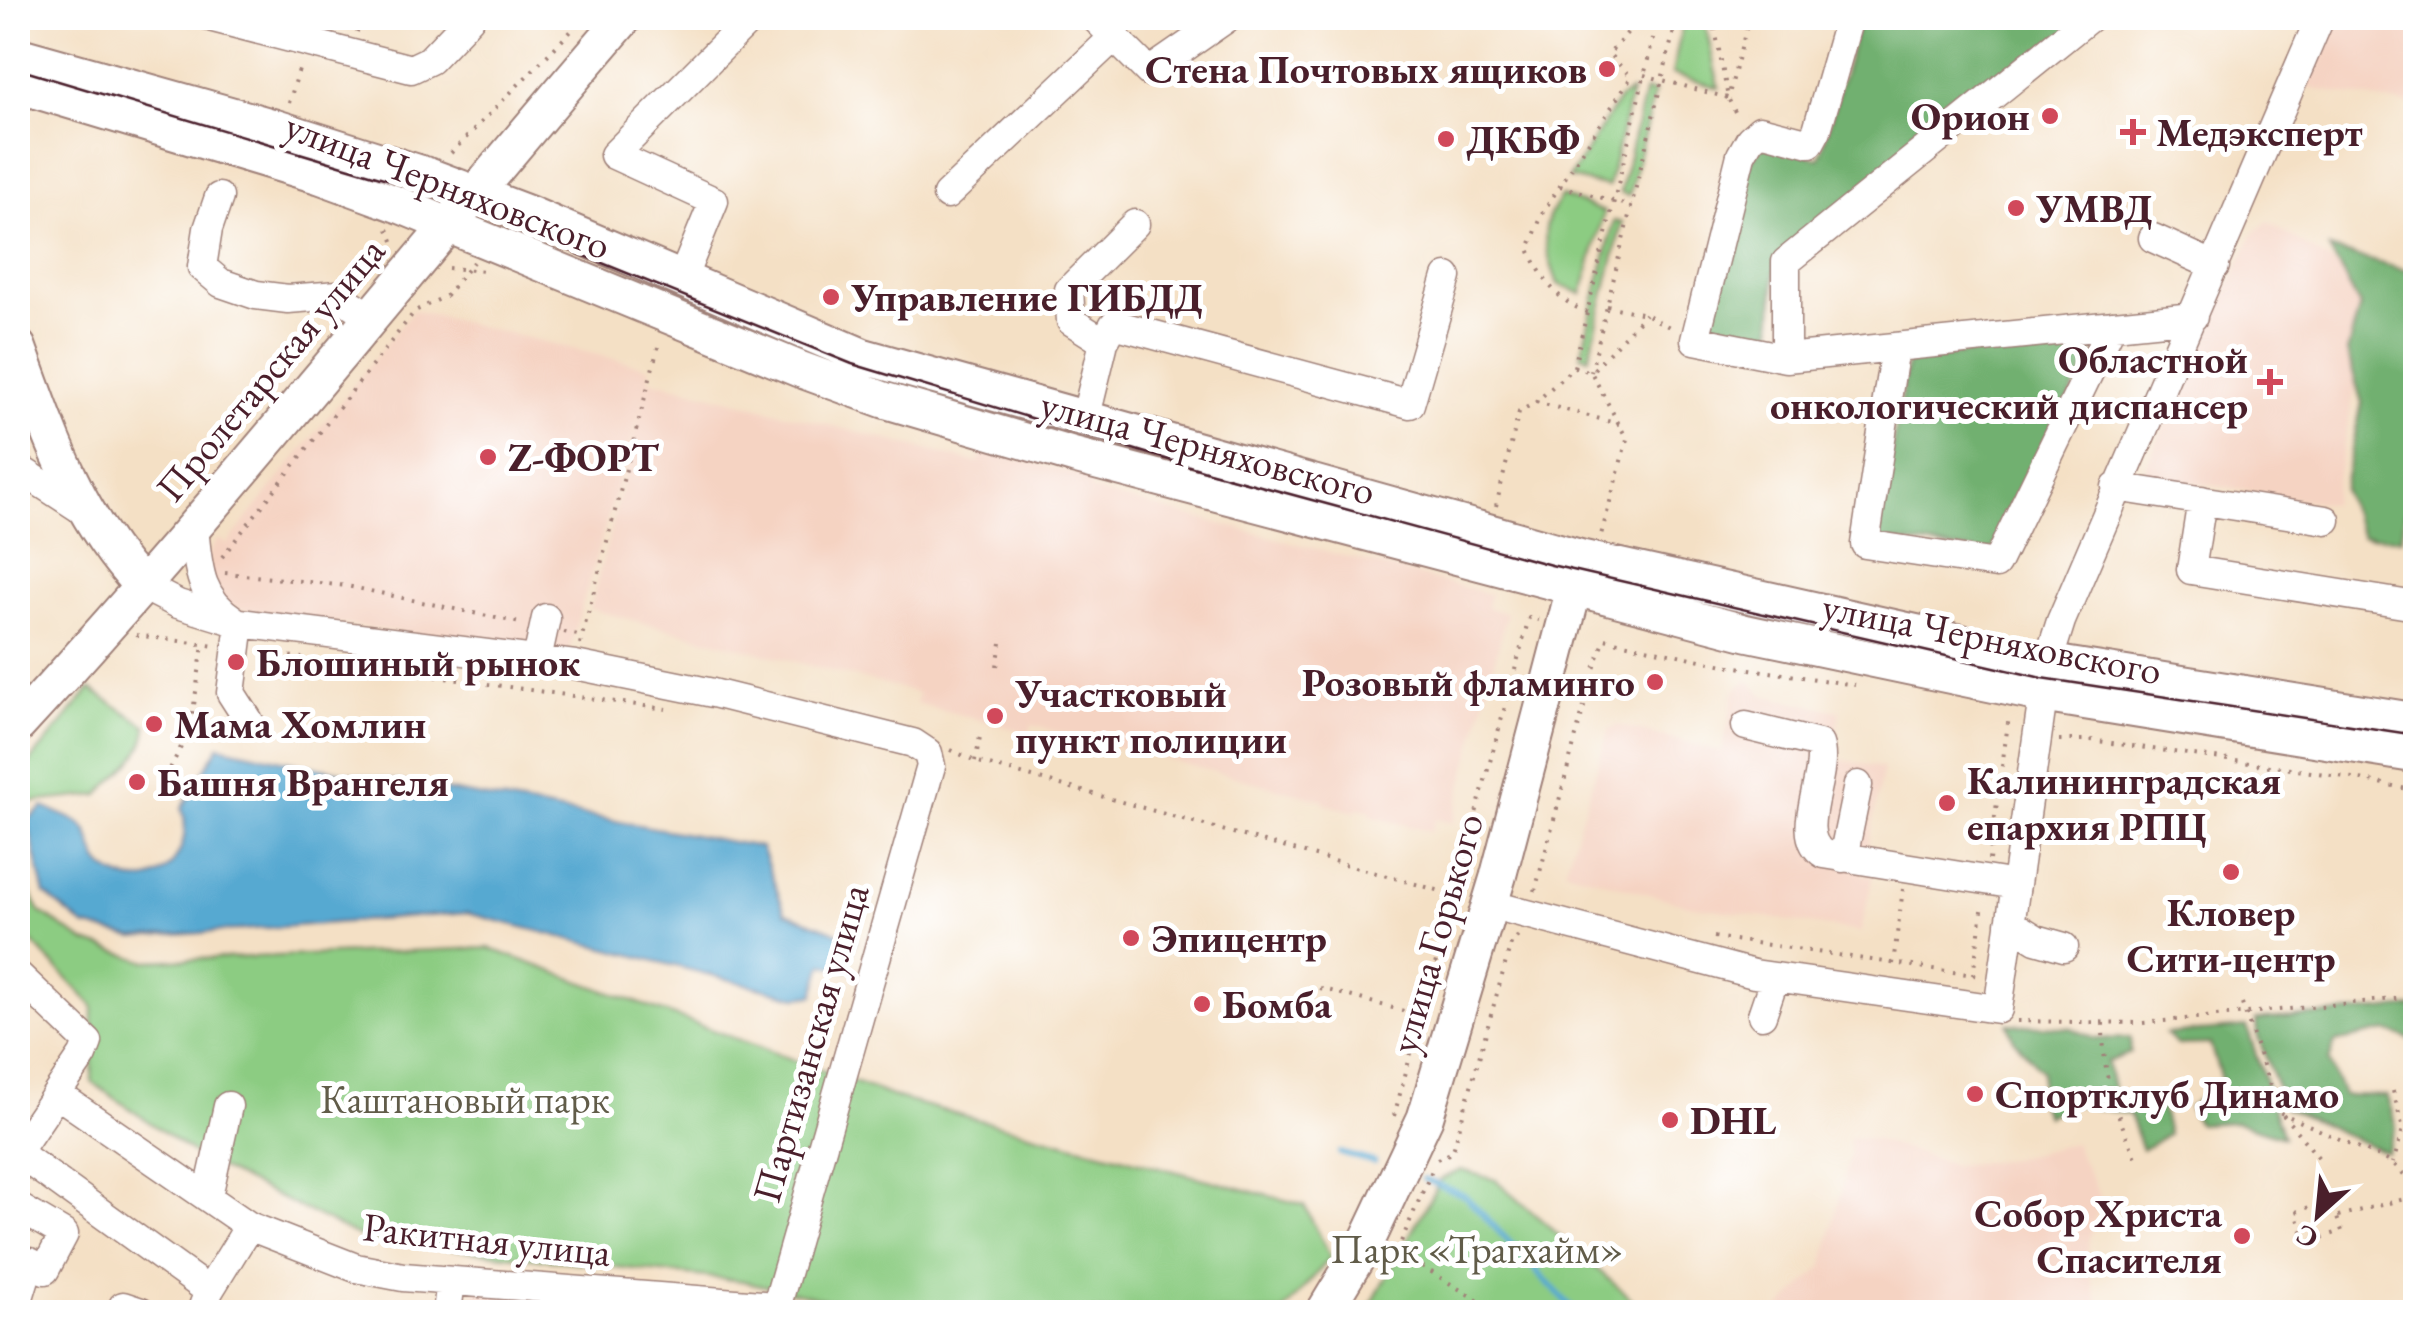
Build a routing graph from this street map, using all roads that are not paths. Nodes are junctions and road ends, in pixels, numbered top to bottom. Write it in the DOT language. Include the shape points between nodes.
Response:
graph roads {
  1 [pos="212,18"];
  2 [pos="470,18"];
  3 [pos="624,18"];
  4 [pos="751,18"];
  5 [pos="1227,18"];
  6 [pos="1849,18"];
  7 [pos="2088,18"];
  8 [pos="2320,18"];
  9 [pos="1104,27"];
  10 [pos="18,55"];
  11 [pos="18,85"];
  12 [pos="473,192"];
  13 [pos="947,195"];
  14 [pos="220,197"];
  15 [pos="447,224"];
  16 [pos="1135,224"];
  17 [pos="2153,238"];
  18 [pos="2215,266"];
  19 [pos="1446,276"];
  20 [pos="682,279"];
  21 [pos="371,316"];
  22 [pos="2192,317"];
  23 [pos="2112,325"];
  24 [pos="663,328"];
  25 [pos="1104,342"];
  26 [pos="1894,347"];
  27 [pos="18,348"];
  28 [pos="1786,358"];
  29 [pos="1085,420"];
  30 [pos="18,468"];
  31 [pos="2116,487"];
  32 [pos="2202,500"];
  33 [pos="84,511"];
  34 [pos="2326,520"];
  35 [pos="194,527"];
  36 [pos="1592,569"];
  37 [pos="133,582"];
  38 [pos="2416,606"];
  39 [pos="545,623"];
  40 [pos="238,636"];
  41 [pos="537,659"];
  42 [pos="2046,679"];
  43 [pos="21,714"];
  44 [pos="249,721"];
  45 [pos="2416,721"];
  46 [pos="1746,726"];
  47 [pos="2416,756"];
  48 [pos="1858,785"];
  49 [pos="1844,858"];
  50 [pos="2016,885"];
  51 [pos="1495,907"];
  52 [pos="2010,923"];
  53 [pos="2064,947"];
  54 [pos="18,974"];
  55 [pos="1764,975"];
  56 [pos="1758,1014"];
  57 [pos="58,1094"];
  58 [pos="228,1106"];
  59 [pos="18,1152"];
  60 [pos="208,1196"];
  61 [pos="18,1207"];
  62 [pos="249,1226"];
  63 [pos="451,1281"];
  64 [pos="18,1301"];
  65 [pos="205,1302"];
  66 [pos="775,1309"];
  67 [pos="121,1312"];
  68 [pos="141,1312"];
  69 [pos="447,1312"];
  70 [pos="1324,1312"];
  71 [pos="1348,1312"];
  1 -- 2 [label="street" via="411,69 430,60"];
  3 -- 12 [label="main road, Пролетарская улица"];
  4 -- 20 [label="street" via="614,155 714,201"];
  5 -- 9 [label="street" via="1149,72"];
  6 -- 28 [label="street" via="1810,143 1760,130 1742,156 1695,340"];
  7 -- 28 [label="street" via="1786,262"];
  8 -- 18 [label="street"];
  9 -- 13 [label="street"];
  10 -- 12 [label="main road, улица Черняховского" via="274,126"];
  11 -- 15 [label="main road, улица Черняховского" via="320,176"];
  12 -- 15 [label="main road, Пролетарская улица"];
  12 -- 20 [label="main road, улица Черняховского"];
  14 -- 21 [label="street" via="202,267 221,283 288,299 338,295"];
  15 -- 21 [label="main road, Пролетарская улица"];
  15 -- 24 [label="main road, улица Черняховского"];
  16 -- 25 [label="street" via="1070,290 1071,321"];
  17 -- 18 [label="street"];
  18 -- 22 [label="street"];
  19 -- 25 [label="street" via="1410,404 1114,324"];
  20 -- 24 [label="main road"];
  20 -- 29 [label="main road, улица Черняховского" via="862,356"];
  21 -- 35 [label="main road, Пролетарская улица"];
  22 -- 23 [label="street"];
  22 -- 31 [label="street"];
  23 -- 26 [label="street"];
  23 -- 26 [label="street" via="1996,564 1865,544"];
  24 -- 36 [label="main road, улица Черняховского" via="970,426"];
  25 -- 29 [label="street"];
  26 -- 28 [label="street"];
  27 -- 33 [label="main road"];
  29 -- 36 [label="main road, улица Черняховского"];
  30 -- 33 [label="street"];
  31 -- 32 [label="street"];
  31 -- 42 [label="street" via="2060,621"];
  32 -- 34 [label="street"];
  32 -- 38 [label="street" via="2191,570"];
  33 -- 37 [label="main road"];
  35 -- 37 [label="main road, Пролетарская улица"];
  35 -- 40 [label="street" via="200,582"];
  36 -- 42 [label="main road, улица Черняховского" via="1746,633"];
  36 -- 51 [label="main road, улица Горького"];
  37 -- 40 [label="street"];
  37 -- 43 [label="main road, Пролетарская улица"];
  39 -- 41 [label="street"];
  40 -- 41 [label="street"];
  40 -- 44 [label="street" via="231,693"];
  41 -- 66 [label="street, Партизанская улица" via="731,697 928,753 932,766"];
  42 -- 45 [label="main road, улица Черняховского"];
  42 -- 47 [label="main road, улица Черняховского"];
  42 -- 50 [label="street"];
  46 -- 49 [label="street" via="1819,744 1812,842 1824,854"];
  48 -- 49 [label="street"];
  49 -- 50 [label="street"];
  50 -- 52 [label="street"];
  51 -- 55 [label="street"];
  51 -- 70 [label="main road, улица Горького" via="1421,1128 1367,1242"];
  51 -- 71 [label="main road, улица Горького" via="1458,1088 1438,1141"];
  52 -- 53 [label="street"];
  52 -- 55 [label="street" via="2004,1015"];
  54 -- 57 [label="street" via="88,1042"];
  55 -- 56 [label="street"];
  57 -- 59 [label="street"];
  57 -- 60 [label="street, Ракитная улица"];
  58 -- 60 [label="street"];
  59 -- 65 [label="street"];
  60 -- 62 [label="street, Ракитная улица"];
  61 -- 64 [label="street" via="64,1234 45,1270 30,1262"];
  62 -- 63 [label="street, Ракитная улица" via="356,1268"];
  62 -- 65 [label="street"];
  63 -- 66 [label="street, Ракитная улица"];
  63 -- 69 [label="street"];
  67 -- 68 [label="street" via="122,1306"];
}
